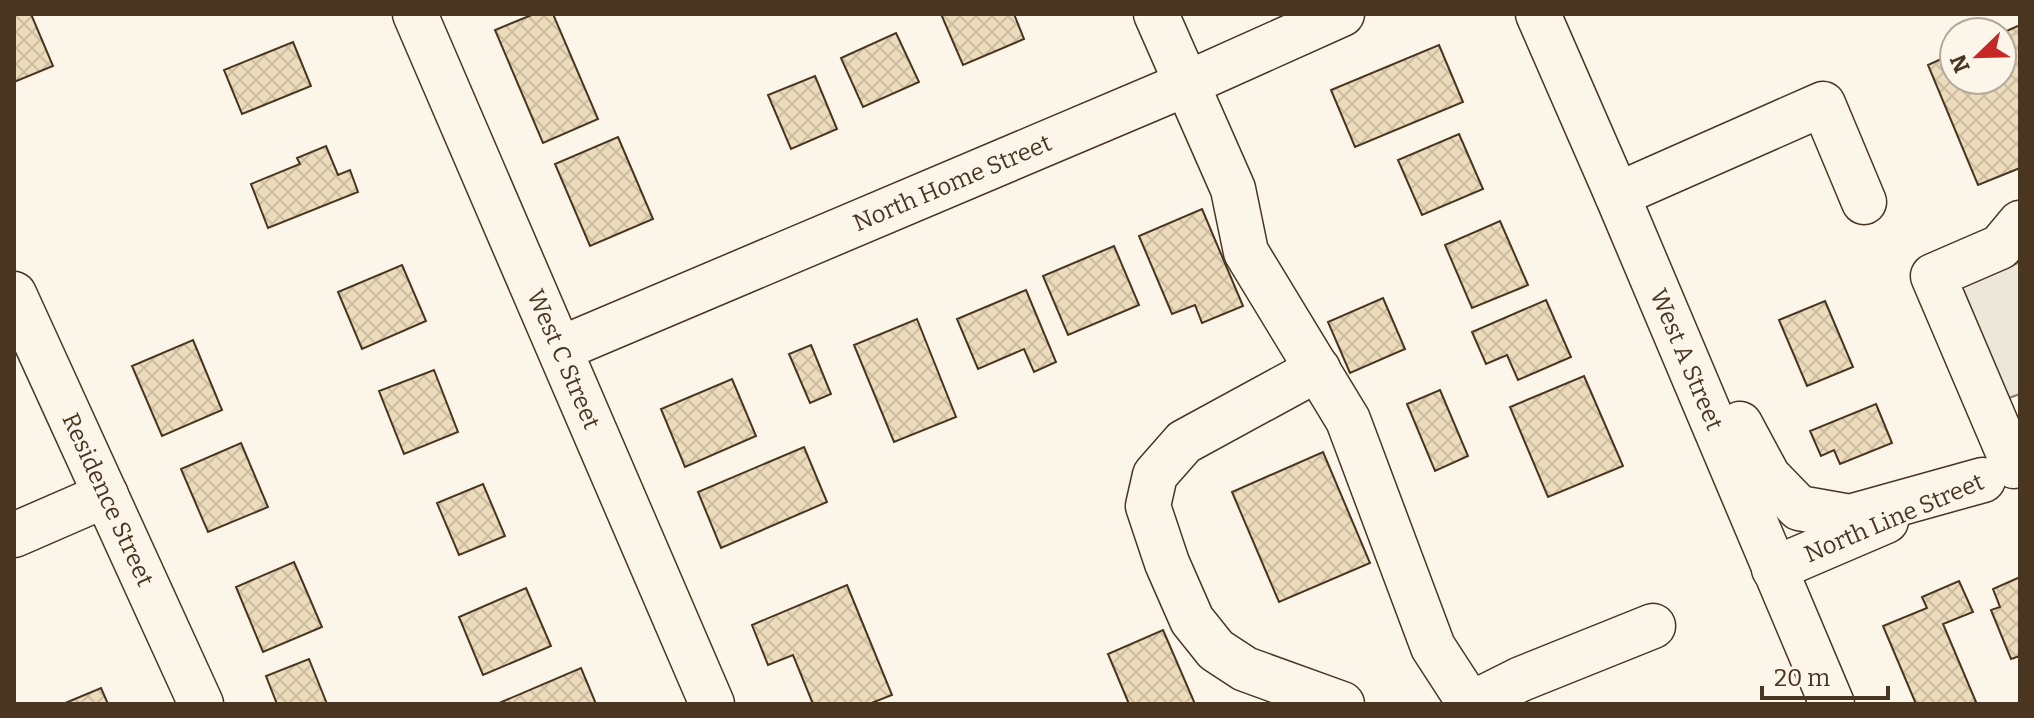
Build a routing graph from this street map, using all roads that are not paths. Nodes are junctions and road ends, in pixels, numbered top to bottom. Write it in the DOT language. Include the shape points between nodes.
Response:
graph roads {
  1 [pos="415,14"];
  2 [pos="1156,14"];
  3 [pos="1342,14"];
  4 [pos="1538,14"];
  5 [pos="1186,84"];
  6 [pos="1617,195"];
  7 [pos="1864,202"];
  8 [pos="2020,223"];
  9 [pos="14,294"];
  10 [pos="560,349"];
  11 [pos="1318,369"];
  12 [pos="2006,470"];
  13 [pos="106,495"];
  14 [pos="14,535"];
  15 [pos="1774,569"];
  16 [pos="1653,626"];
  17 [pos="1526,692"];
  18 [pos="201,704"];
  19 [pos="712,704"];
  20 [pos="1342,704"];
  21 [pos="1470,704"];
  22 [pos="1832,704"];
  1 -- 10 [label="street, West C Street"];
  2 -- 5 [label="street"];
  3 -- 5 [label="street, North Home Street"];
  4 -- 6 [label="street, West A Street"];
  5 -- 10 [label="street, North Home Street"];
  5 -- 11 [label="street" via="1233,189 1246,252"];
  6 -- 7 [label="street" via="1823,104"];
  6 -- 12 [label="street" via="1768,476 1799,508 1850,517"];
  6 -- 15 [label="street, West A Street"];
  8 -- 12 [label="street" via="2000,247 1933,276"];
  9 -- 13 [label="street, Residence Street"];
  10 -- 19 [label="street, West C Street"];
  11 -- 20 [label="street" via="1184,442 1155,475 1148,506 1192,620 1216,650 1245,669"];
  11 -- 21 [label="street" via="1348,420 1433,647"];
  12 -- 15 [label="street, North Line Street"];
  13 -- 14 [label="street"];
  13 -- 18 [label="street, Residence Street"];
  15 -- 22 [label="street, West A Street"];
  16 -- 17 [label="street"];
  17 -- 21 [label="street"];
}
